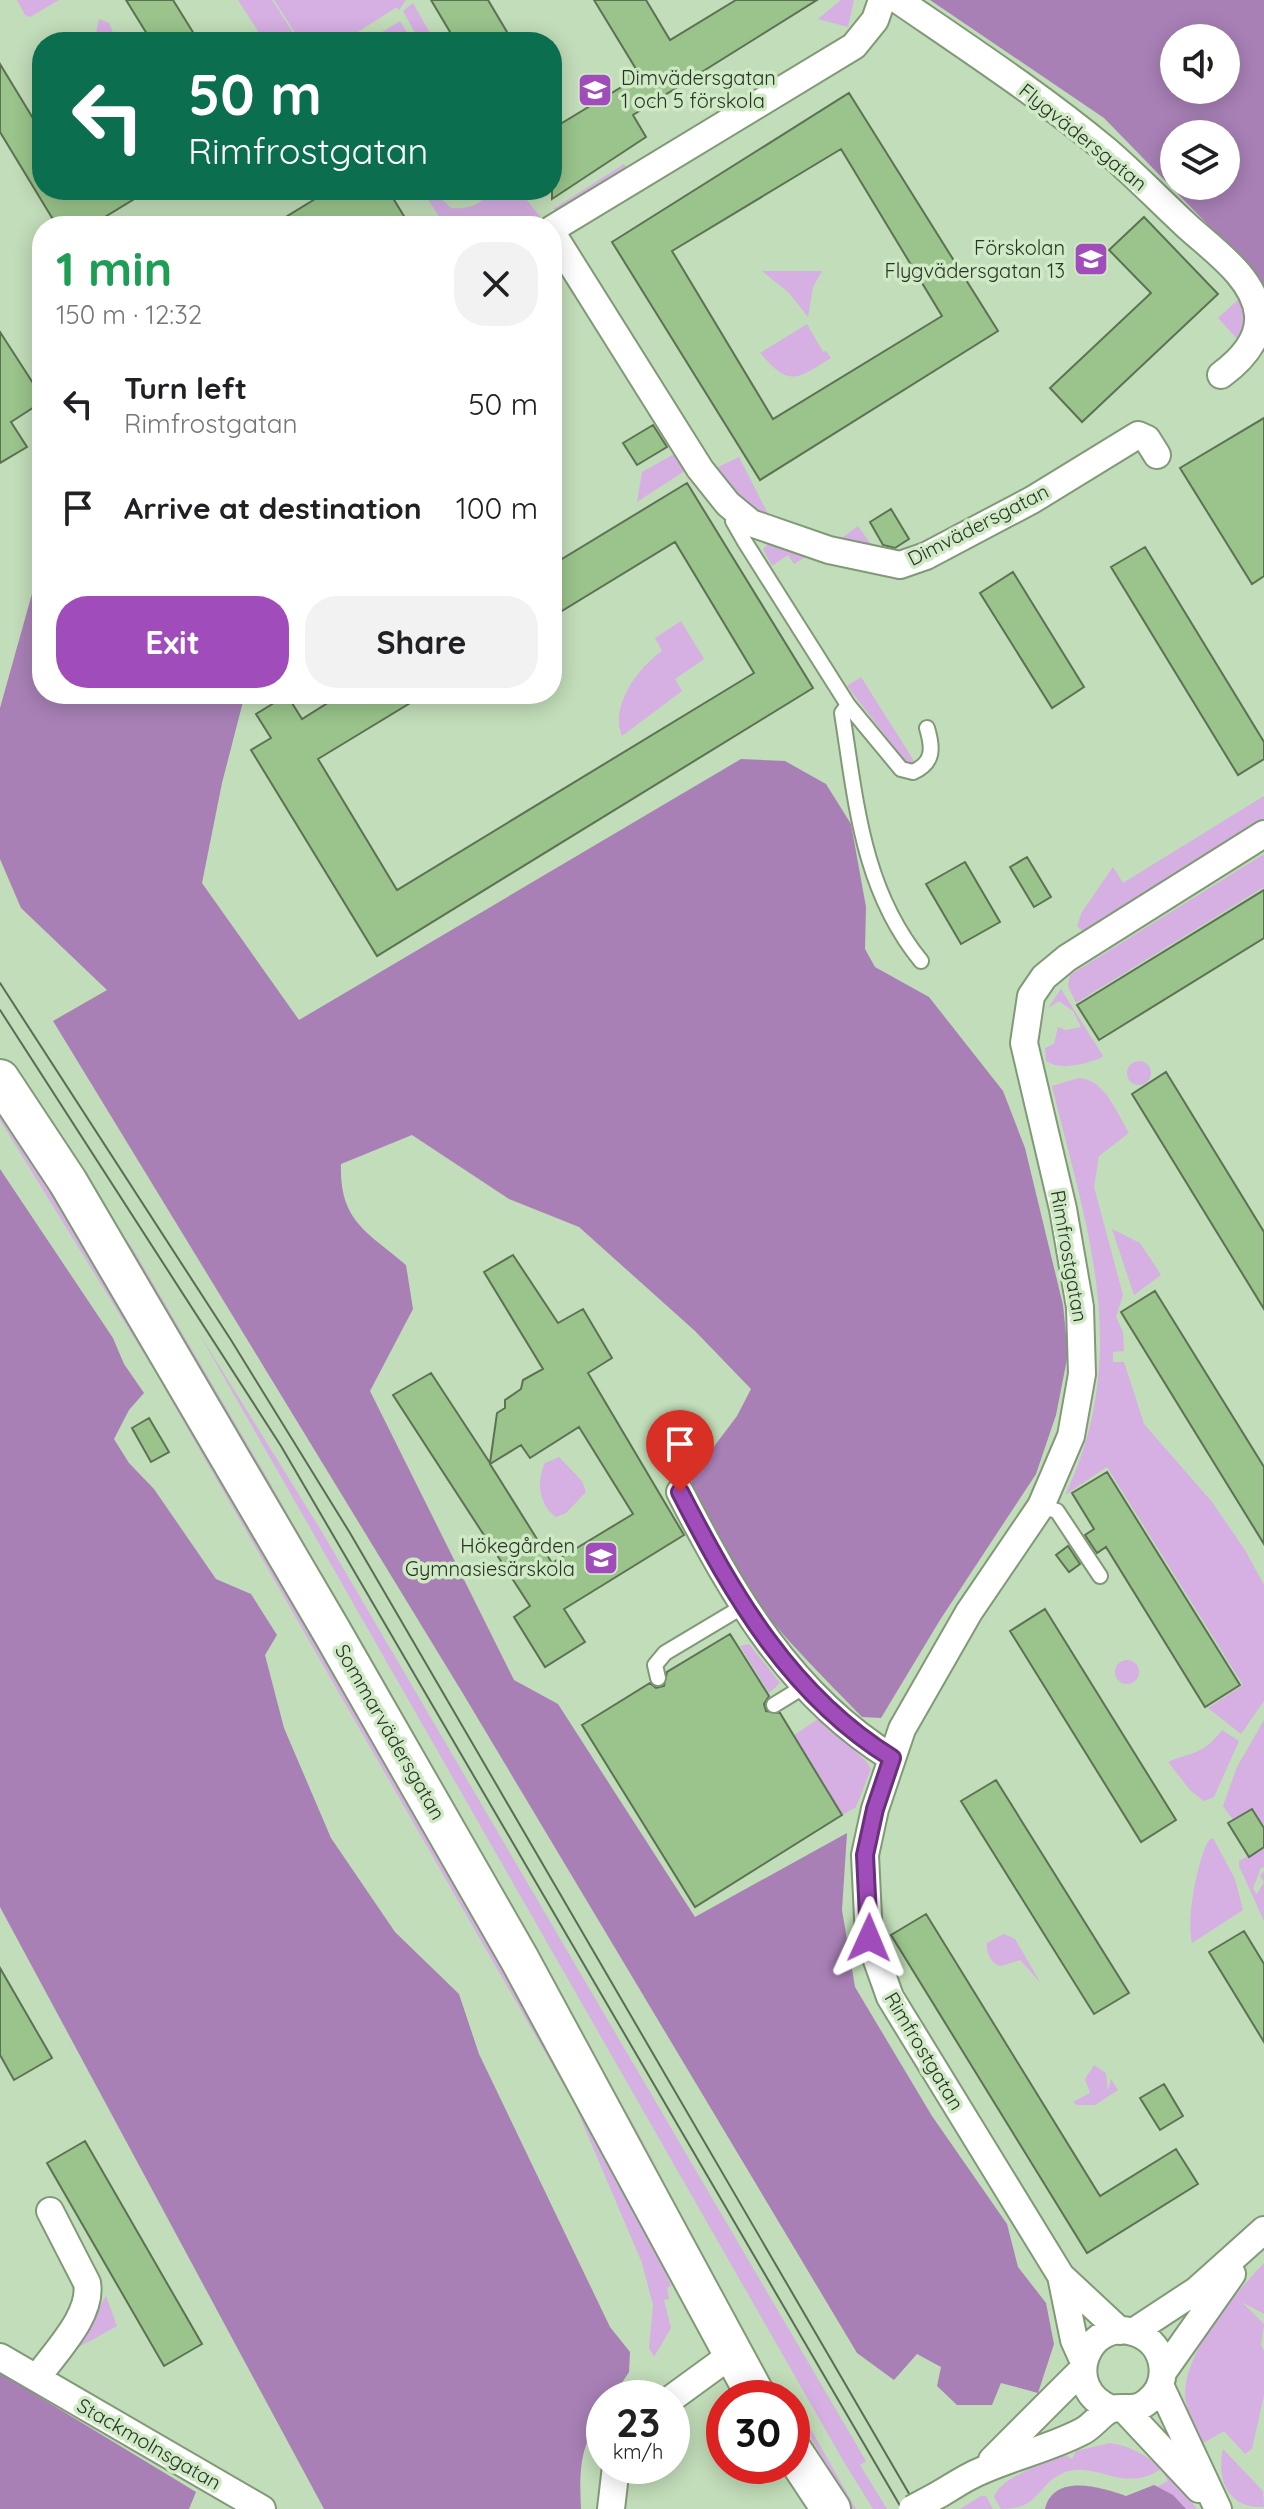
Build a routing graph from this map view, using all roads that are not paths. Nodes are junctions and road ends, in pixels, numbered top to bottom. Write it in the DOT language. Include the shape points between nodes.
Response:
graph roads {
  1 [pos="882,0"];
  2 [pos="898,0"];
  3 [pos="562,225"];
  4 [pos="562,247"];
  5 [pos="1221,375"];
  6 [pos="1157,455"];
  7 [pos="737,514"];
  8 [pos="848,705"];
  9 [pos="927,728"];
  10 [pos="1264,834"];
  11 [pos="921,961"];
  12 [pos="0,1079"];
  13 [pos="680,1492"];
  14 [pos="1041,1506"];
  15 [pos="1100,1576"];
  16 [pos="742,1607"];
  17 [pos="690,1638"];
  18 [pos="699,1652"];
  19 [pos="658,1678"];
  20 [pos="805,1686"];
  21 [pos="774,1705"];
  22 [pos="892,1758"];
  23 [pos="50,2211"];
  24 [pos="1257,2238"];
  25 [pos="1061,2276"];
  26 [pos="1126,2331"];
  27 [pos="731,2355"];
  28 [pos="0,2357"];
  29 [pos="1083,2365"];
  30 [pos="37,2378"];
  31 [pos="1162,2378"];
  32 [pos="746,2380"];
  33 [pos="690,2385"];
  34 [pos="1119,2410"];
  35 [pos="981,2471"];
  36 [pos="810,2477"];
  37 [pos="614,2484"];
  38 [pos="1215,2505"];
  39 [pos="262,2509"];
  40 [pos="611,2509"];
  41 [pos="831,2509"];
  42 [pos="912,2509"];
  1 -- 3 [label="street, Dimvädersgatan" via="875,20 854,46"];
  2 -- 5 [label="street, Flygvädersgatan" via="1108,151 1236,273 1251,291 1258,316 1245,353"];
  4 -- 7 [label="street, Dimvädersgatan" via="700,469"];
  6 -- 7 [label="street, Dimvädersgatan" via="1138,435 1032,500 900,565 829,550"];
  7 -- 8 [label="lane, Dimvädersgatan" via="733,521 739,532"];
  8 -- 9 [label="lane, Dimvädersgatan" via="901,769 913,772 928,762 933,749"];
  8 -- 11 [label="lane" via="842,713 867,859 893,924"];
  10 -- 14 [label="street, Rimfrostgatan" via="1067,958 1031,996 1024,1043 1063,1209 1082,1342 1071,1436"];
  12 -- 27 [label="street, Sommarvädersgatan" via="68,1182 520,1960"];
  13 -- 16 [label="street"];
  14 -- 15 [label="lane" via="1057,1511"];
  14 -- 22 [label="street, Rimfrostgatan" via="947,1648 902,1729"];
  16 -- 17 [label="lane"];
  16 -- 20 [label="street"];
  17 -- 18 [label="lane"];
  17 -- 19 [label="lane" via="656,1661"];
  20 -- 21 [label="lane"];
  20 -- 22 [label="street"];
  22 -- 25 [label="street, Rimfrostgatan" via="865,1855 869,1938 880,1972 890,1997"];
  23 -- 30 [label="street" via="89,2294"];
  24 -- 26 [label="street" via="1197,2290"];
  24 -- 31 [label="street"];
  25 -- 26 [label="street, Rimfrostgatan"];
  25 -- 29 [label="street, Rimfrostgatan"];
  26 -- 29 [label="street" via="1097,2340"];
  26 -- 31 [label="street" via="1155,2347"];
  27 -- 32 [label="street, Sommarvädersgatan"];
  27 -- 33 [label="street"];
  28 -- 30 [label="street, Stackmolnsgatan"];
  29 -- 34 [label="street" via="1091,2394"];
  29 -- 35 [label="street"];
  30 -- 39 [label="street, Stackmolnsgatan"];
  31 -- 34 [label="street" via="1146,2403"];
  31 -- 38 [label="street"];
  34 -- 35 [label="street" via="1085,2431"];
  34 -- 38 [label="street"];
  35 -- 42 [label="street, bridge"];
  36 -- 41 [label="street"];
  37 -- 40 [label="street"];
}
